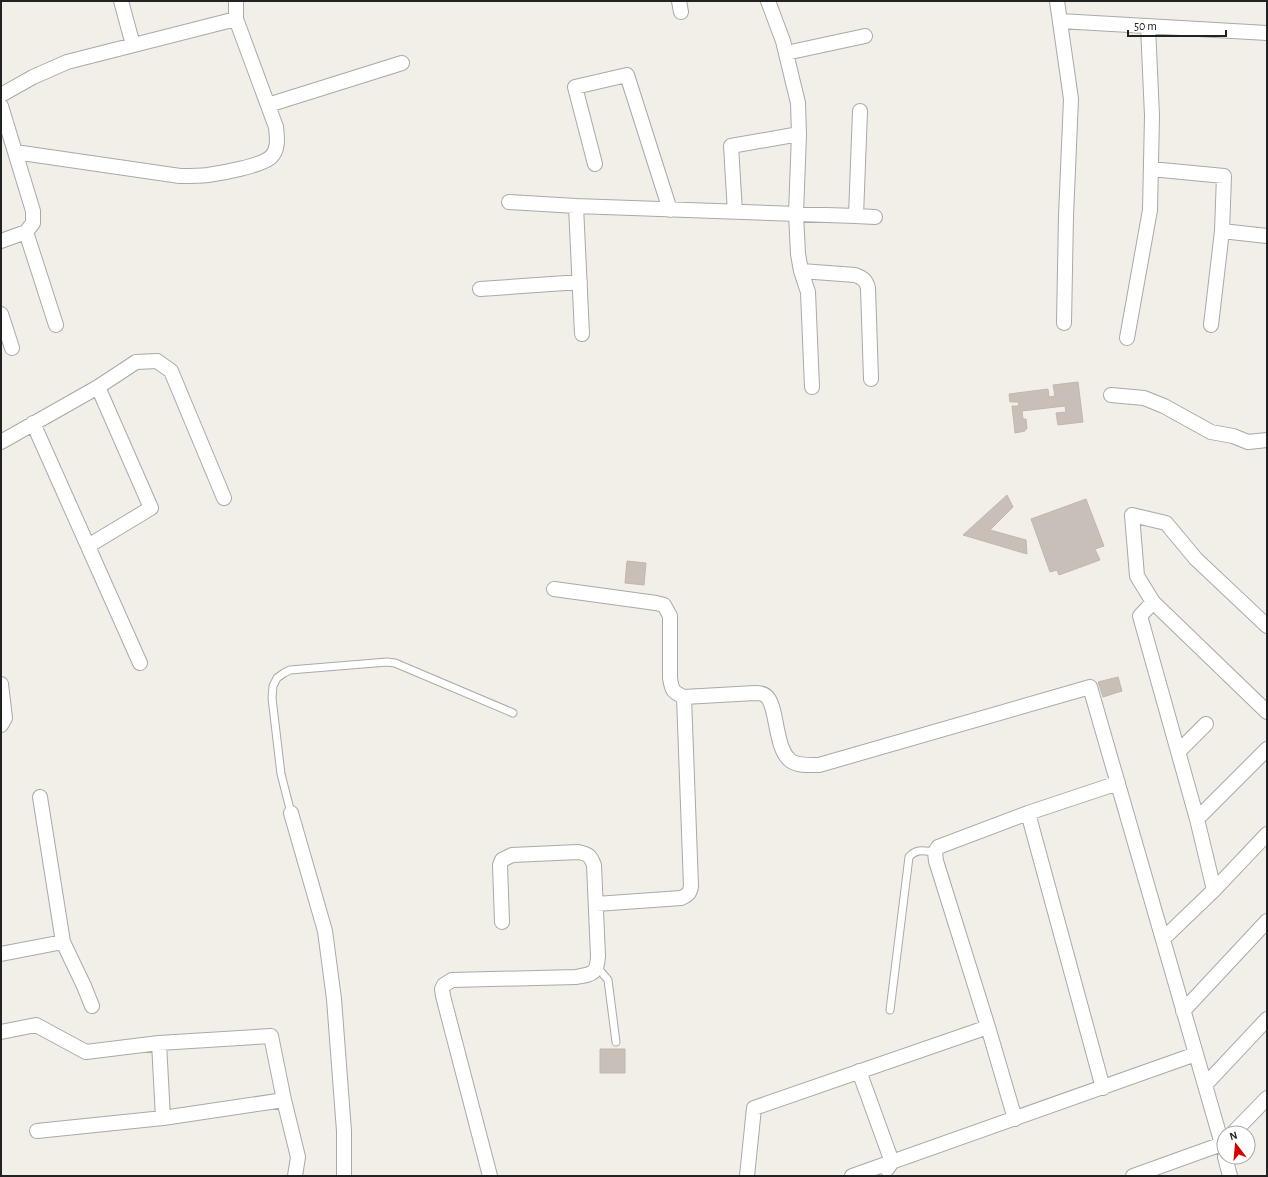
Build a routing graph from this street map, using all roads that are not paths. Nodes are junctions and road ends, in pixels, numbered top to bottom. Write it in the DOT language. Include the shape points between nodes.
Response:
graph roads {
  1 [pos="121,1"];
  2 [pos="236,1"];
  3 [pos="768,1"];
  4 [pos="1057,1"];
  5 [pos="236,19"];
  6 [pos="1060,21"];
  7 [pos="1148,26"];
  8 [pos="1267,33"];
  9 [pos="865,36"];
  10 [pos="133,45"];
  11 [pos="786,53"];
  12 [pos="402,63"];
  13 [pos="1,95"];
  14 [pos="268,105"];
  15 [pos="1,106"];
  16 [pos="860,111"];
  17 [pos="799,134"];
  18 [pos="15,152"];
  19 [pos="595,164"];
  20 [pos="1151,169"];
  21 [pos="509,202"];
  22 [pos="576,206"];
  23 [pos="670,210"];
  24 [pos="735,212"];
  25 [pos="796,214"];
  26 [pos="856,216"];
  27 [pos="875,217"];
  28 [pos="1222,231"];
  29 [pos="26,232"];
  30 [pos="1267,236"];
  31 [pos="1,241"];
  32 [pos="801,271"];
  33 [pos="580,282"];
  34 [pos="480,289"];
  35 [pos="1,314"];
  36 [pos="1064,323"];
  37 [pos="56,325"];
  38 [pos="1211,325"];
  39 [pos="582,334"];
  40 [pos="1127,338"];
  41 [pos="12,348"];
  42 [pos="871,379"];
  43 [pos="98,387"];
  44 [pos="812,388"];
  45 [pos="1112,395"];
  46 [pos="33,423"];
  47 [pos="1267,440"];
  48 [pos="1,442"];
  49 [pos="224,498"];
  50 [pos="88,546"];
  51 [pos="554,589"];
  52 [pos="1153,602"];
  53 [pos="1266,622"];
  54 [pos="140,663"];
  55 [pos="1,684"];
  56 [pos="684,697"];
  57 [pos="1267,712"];
  58 [pos="513,713"];
  59 [pos="1206,724"];
  60 [pos="1,725"];
  61 [pos="1267,749"];
  62 [pos="1178,752"];
  63 [pos="1118,783"];
  64 [pos="40,798"];
  65 [pos="291,813"];
  66 [pos="1028,813"];
  67 [pos="1197,820"];
  68 [pos="1267,834"];
  69 [pos="935,852"];
  70 [pos="1214,890"];
  71 [pos="596,904"];
  72 [pos="1267,921"];
  73 [pos="502,922"];
  74 [pos="1163,939"];
  75 [pos="63,942"];
  76 [pos="1,954"];
  77 [pos="597,967"];
  78 [pos="92,1006"];
  79 [pos="890,1010"];
  80 [pos="1183,1010"];
  81 [pos="1267,1019"];
  82 [pos="988,1027"];
  83 [pos="1,1032"];
  84 [pos="616,1042"];
  85 [pos="159,1044"];
  86 [pos="1196,1054"];
  87 [pos="859,1070"];
  88 [pos="1205,1085"];
  89 [pos="1104,1088"];
  90 [pos="284,1100"];
  91 [pos="1266,1102"];
  92 [pos="164,1118"];
  93 [pos="1015,1119"];
  94 [pos="1217,1125"];
  95 [pos="1242,1125"];
  96 [pos="37,1131"];
  97 [pos="1216,1151"];
  98 [pos="892,1162"];
  99 [pos="1228,1165"];
  100 [pos="295,1176"];
  101 [pos="344,1176"];
  102 [pos="490,1176"];
  103 [pos="747,1176"];
  104 [pos="852,1176"];
  105 [pos="881,1176"];
  106 [pos="1133,1176"];
  107 [pos="1230,1176"];
  1 -- 10 [label="street"];
  2 -- 5 [label="street"];
  3 -- 11 [label="street"];
  4 -- 6 [label="street"];
  5 -- 10 [label="street"];
  5 -- 14 [label="street"];
  6 -- 7 [label="street"];
  6 -- 36 [label="street" via="1071,99"];
  7 -- 8 [label="street"];
  7 -- 20 [label="street" via="1152,116"];
  9 -- 11 [label="street"];
  10 -- 13 [label="street" via="67,62"];
  11 -- 17 [label="street" via="798,103"];
  12 -- 14 [label="street"];
  14 -- 18 [label="street" via="278,140 271,157 238,169 207,175 180,176"];
  15 -- 18 [label="street"];
  16 -- 26 [label="street"];
  17 -- 24 [label="street" via="731,146"];
  17 -- 25 [label="street"];
  18 -- 29 [label="street" via="33,211 33,223"];
  19 -- 23 [label="street" via="575,87 627,75"];
  20 -- 28 [label="street" via="1224,176"];
  20 -- 40 [label="street" via="1150,210"];
  21 -- 22 [label="street"];
  22 -- 23 [label="street"];
  22 -- 33 [label="street"];
  23 -- 24 [label="street"];
  24 -- 25 [label="street"];
  25 -- 26 [label="street"];
  25 -- 32 [label="street"];
  26 -- 27 [label="street"];
  28 -- 30 [label="street"];
  28 -- 38 [label="street"];
  29 -- 31 [label="street"];
  29 -- 37 [label="street"];
  32 -- 42 [label="street" via="855,275 866,281"];
  32 -- 44 [label="street" via="808,292"];
  33 -- 34 [label="street"];
  33 -- 39 [label="street"];
  35 -- 41 [label="street"];
  43 -- 46 [label="street"];
  43 -- 49 [label="street" via="136,362 157,361 171,371"];
  43 -- 50 [label="street" via="151,508"];
  45 -- 47 [label="street" via="1144,398 1211,432 1248,442"];
  46 -- 48 [label="street"];
  46 -- 50 [label="street"];
  50 -- 54 [label="street"];
  51 -- 56 [label="street" via="664,605 670,616 672,688 674,693"];
  52 -- 53 [label="street" via="1137,576 1132,515 1166,523 1196,559"];
  52 -- 57 [label="street"];
  52 -- 62 [label="street" via="1140,616"];
  55 -- 60 [label="street" via="4,718"];
  56 -- 63 [label="street" via="763,693 768,697 772,707 785,754 792,762 819,765 1090,687"];
  56 -- 71 [label="street" via="690,892 681,898"];
  58 -- 65 [label="lane" via="395,663 310,668 284,673 277,678 273,686 272,698 281,774"];
  59 -- 62 [label="street"];
  61 -- 67 [label="street"];
  62 -- 67 [label="street"];
  63 -- 66 [label="street"];
  63 -- 74 [label="street"];
  64 -- 75 [label="street"];
  65 -- 101 [label="street" via="325,931 335,1007 344,1131"];
  66 -- 69 [label="street" via="942,845"];
  66 -- 89 [label="street"];
  67 -- 70 [label="street"];
  68 -- 70 [label="street"];
  69 -- 79 [label="lane" via="918,850 909,857"];
  69 -- 82 [label="street"];
  70 -- 74 [label="street"];
  71 -- 73 [label="street" via="594,865 588,854 578,852 512,855 502,860 500,865"];
  71 -- 77 [label="street"];
  72 -- 80 [label="street"];
  74 -- 80 [label="street"];
  75 -- 76 [label="street"];
  75 -- 78 [label="street"];
  77 -- 84 [label="lane" via="608,980"];
  77 -- 102 [label="street" via="594,972 576,977 452,980 444,985 443,996"];
  80 -- 86 [label="street"];
  81 -- 88 [label="street"];
  82 -- 87 [label="street"];
  82 -- 93 [label="street"];
  83 -- 85 [label="street" via="36,1025 86,1052"];
  85 -- 90 [label="street" via="270,1036"];
  85 -- 92 [label="street"];
  86 -- 88 [label="street"];
  86 -- 89 [label="street"];
  87 -- 98 [label="street"];
  87 -- 103 [label="street" via="754,1108"];
  88 -- 94 [label="street"];
  89 -- 93 [label="street"];
  90 -- 92 [label="street"];
  90 -- 100 [label="street" via="298,1157"];
  91 -- 95 [label="street"];
  92 -- 96 [label="street"];
  93 -- 98 [label="street"];
  97 -- 106 [label="street"];
  98 -- 104 [label="street"];
  98 -- 105 [label="street"];
  99 -- 107 [label="street"];
}
